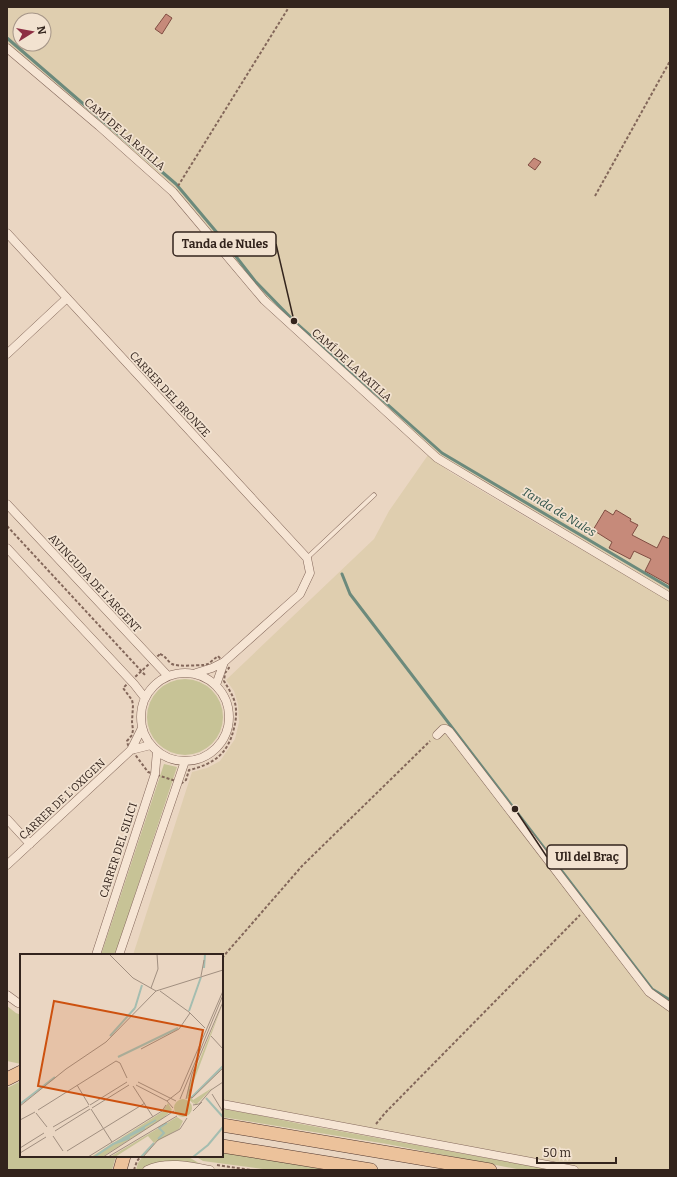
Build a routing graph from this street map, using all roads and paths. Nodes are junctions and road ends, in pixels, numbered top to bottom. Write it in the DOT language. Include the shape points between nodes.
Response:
graph roads {
  1 [pos="289,7"];
  2 [pos="7,48"];
  3 [pos="670,61"];
  4 [pos="180,182"];
  5 [pos="595,196"];
  6 [pos="7,233"];
  7 [pos="67,298"];
  8 [pos="7,354"];
  9 [pos="374,495"];
  10 [pos="7,504"];
  11 [pos="7,526"];
  12 [pos="7,548"];
  13 [pos="307,558"];
  14 [pos="670,597"];
  15 [pos="153,661"];
  16 [pos="224,662"];
  17 [pos="141,671"];
  18 [pos="196,673"];
  19 [pos="145,675"];
  20 [pos="167,675"];
  21 [pos="131,681"];
  22 [pos="216,685"];
  23 [pos="145,698"];
  24 [pos="142,728"];
  25 [pos="437,735"];
  26 [pos="154,748"];
  27 [pos="131,750"];
  28 [pos="185,761"];
  29 [pos="155,774"];
  30 [pos="178,782"];
  31 [pos="7,819"];
  32 [pos="30,844"];
  33 [pos="7,865"];
  34 [pos="585,910"];
  35 [pos="96,954"];
  36 [pos="119,954"];
  37 [pos="223,957"];
  38 [pos="7,995"];
  39 [pos="20,1004"];
  40 [pos="670,1007"];
  41 [pos="223,1104"];
  42 [pos="223,1125"];
  43 [pos="370,1131"];
  44 [pos="223,1146"];
  45 [pos="124,1157"];
  46 [pos="140,1157"];
  47 [pos="210,1168"];
  48 [pos="120,1170"];
  49 [pos="134,1170"];
  50 [pos="147,1170"];
  51 [pos="251,1170"];
  52 [pos="371,1170"];
  53 [pos="490,1170"];
  54 [pos="574,1170"];
  1 -- 4 [label="path"];
  2 -- 14 [label="street, CAMÍ DE LA RATLLA" via="174,192 264,300 437,458"];
  3 -- 5 [label="path"];
  6 -- 7 [label="street, CARRER DEL BRONZE"];
  7 -- 8 [label="street"];
  7 -- 13 [label="street, CARRER DEL BRONZE"];
  9 -- 13 [label="lane"];
  10 -- 15 [label="street, AVINGUDA DE L'ARGENT"];
  11 -- 17 [label="path"];
  12 -- 21 [label="street"];
  13 -- 16 [label="street" via="310,573 300,594"];
  15 -- 16 [label="path" via="160,654 174,665 204,665 218,656"];
  15 -- 17 [label="path"];
  15 -- 20 [label="street, AVINGUDA DE L'ARGENT"];
  16 -- 18 [label="street"];
  16 -- 22 [label="street"];
  16 -- 30 [label="path" via="229,668 224,681 236,710 232,738 217,758 205,766 189,770 186,780"];
  17 -- 19 [label="path"];
  17 -- 21 [label="path"];
  18 -- 20 [label="street"];
  18 -- 22 [label="street"];
  20 -- 23 [label="street" via="153,686"];
  21 -- 23 [label="street"];
  21 -- 27 [label="path" via="123,688 133,705 133,730 127,741"];
  22 -- 28 [label="street" via="224,696 229,711 228,726 223,740 213,751 200,759"];
  23 -- 24 [label="street" via="141,713"];
  24 -- 26 [label="street"];
  24 -- 27 [label="street, CARRER DE L'OXIGEN"];
  25 -- 34 [label="street" via="443,729 449,731"];
  25 -- 37 [label="path" via="302,866"];
  26 -- 27 [label="street, CARRER DE L'OXIGEN"];
  26 -- 28 [label="street" via="170,759"];
  26 -- 29 [label="street, CARRER DEL SILICI"];
  27 -- 29 [label="path" via="148,772"];
  27 -- 32 [label="street, CARRER DE L'OXIGEN"];
  28 -- 30 [label="street"];
  29 -- 30 [label="path"];
  29 -- 35 [label="street, CARRER DEL SILICI"];
  30 -- 36 [label="street"];
  31 -- 32 [label="street"];
  32 -- 33 [label="street, CARRER DE L'OXIGEN"];
  34 -- 40 [label="street" via="649,992"];
  34 -- 43 [label="path"];
  38 -- 39 [label="street"];
  41 -- 43 [label="street"];
  42 -- 53 [label="main road"];
  43 -- 54 [label="street"];
  44 -- 52 [label="main road"];
  45 -- 48 [label="main road"];
  46 -- 49 [label="path"];
  47 -- 50 [label="street" via="186,1165 162,1166"];
  47 -- 51 [label="path"];
}
